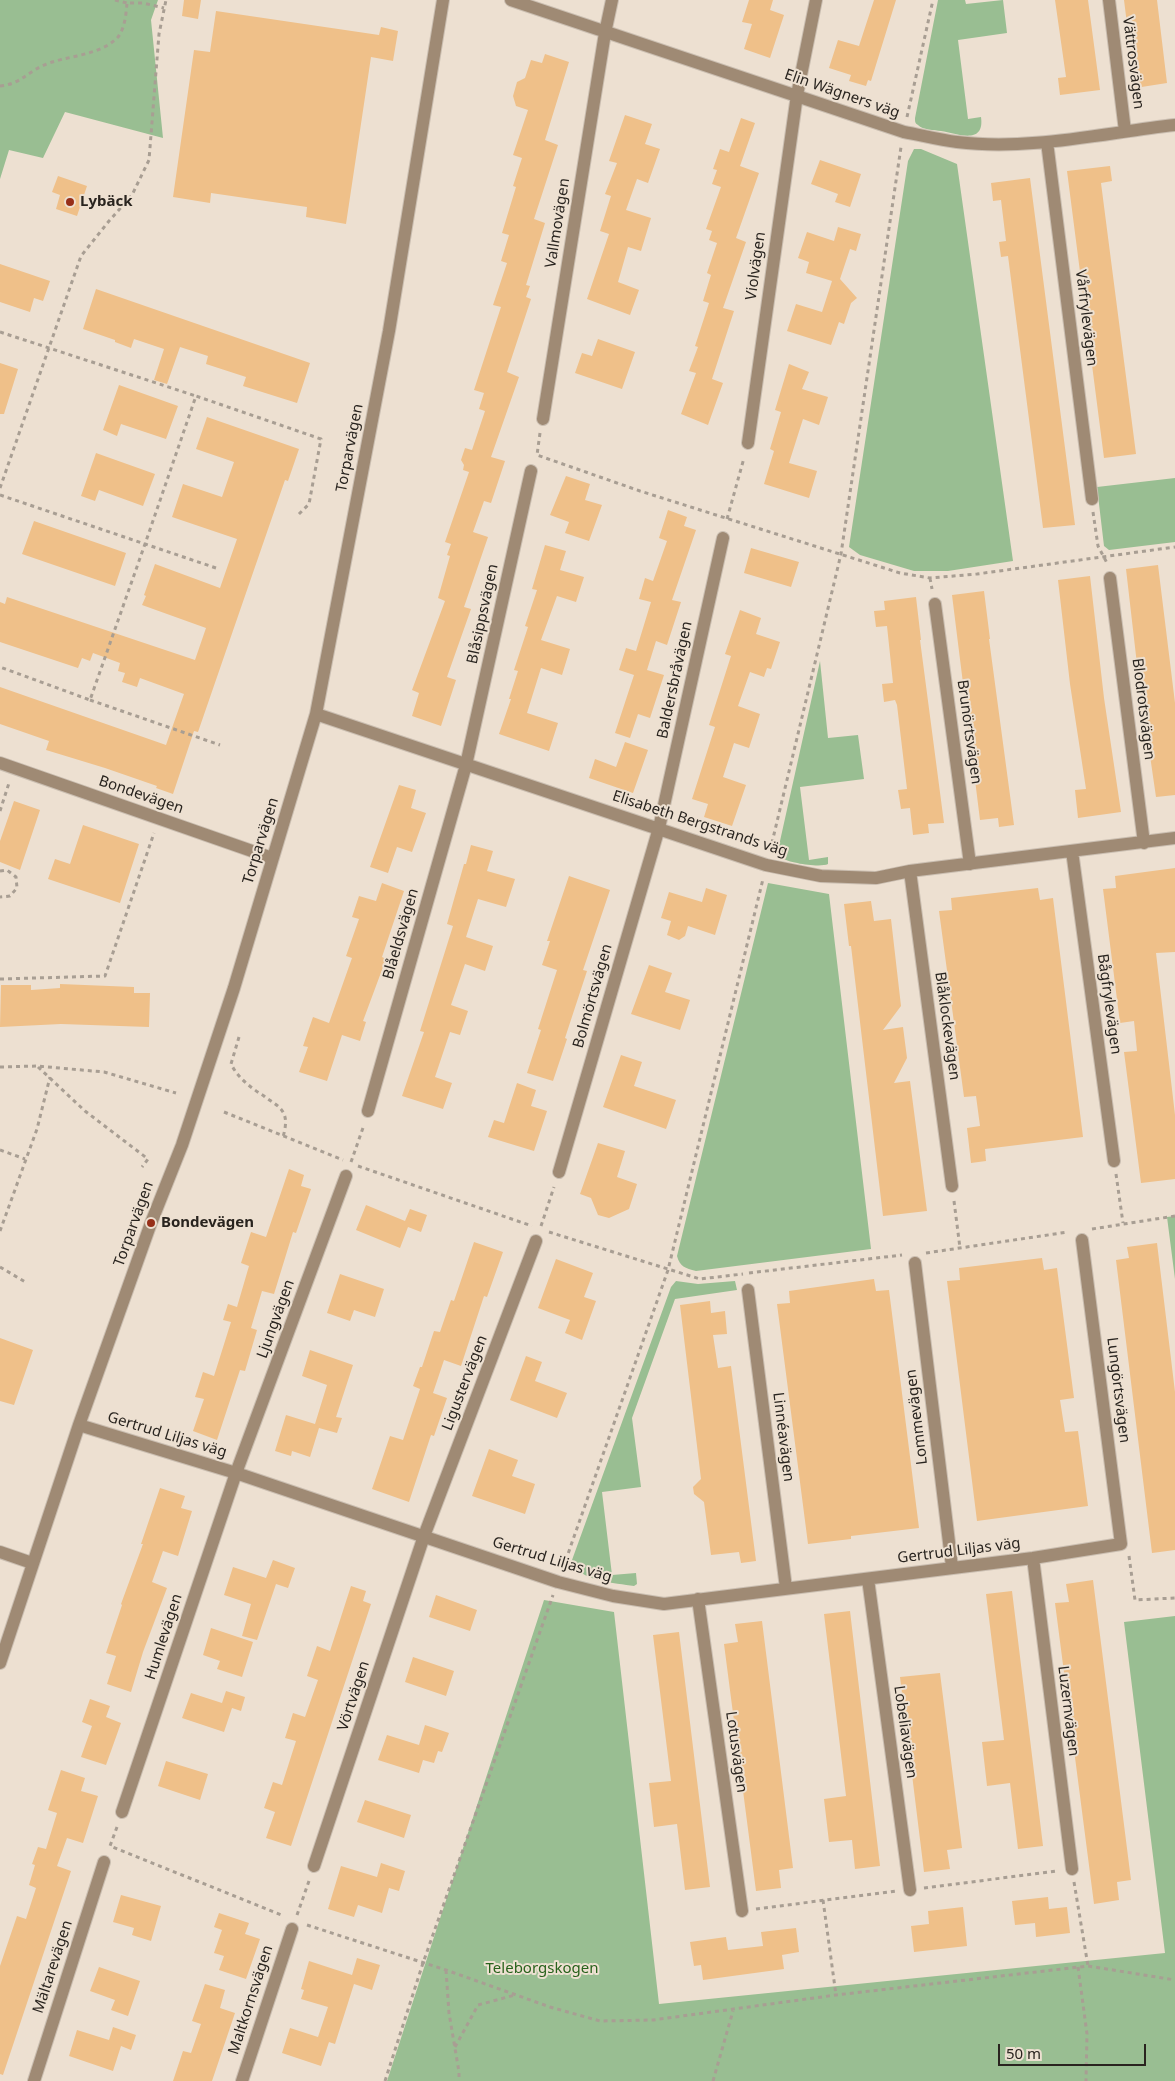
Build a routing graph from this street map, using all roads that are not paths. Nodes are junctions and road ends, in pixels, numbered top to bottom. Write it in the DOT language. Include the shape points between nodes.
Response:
graph roads {
  1 [pos="443,0"];
  2 [pos="511,0"];
  3 [pos="612,0"];
  4 [pos="816,0"];
  5 [pos="1109,0"];
  6 [pos="605,33"];
  7 [pos="797,95"];
  8 [pos="1175,125"];
  9 [pos="1125,131"];
  10 [pos="1047,142"];
  11 [pos="543,419"];
  12 [pos="748,443"];
  13 [pos="531,471"];
  14 [pos="1092,499"];
  15 [pos="723,538"];
  16 [pos="1110,578"];
  17 [pos="935,604"];
  18 [pos="316,714"];
  19 [pos="0,763"];
  20 [pos="466,765"];
  21 [pos="659,828"];
  22 [pos="1175,838"];
  23 [pos="1144,843"];
  24 [pos="1072,851"];
  25 [pos="272,858"];
  26 [pos="970,864"];
  27 [pos="910,872"];
  28 [pos="368,1111"];
  29 [pos="1114,1161"];
  30 [pos="559,1172"];
  31 [pos="346,1176"];
  32 [pos="952,1186"];
  33 [pos="538,1235"];
  34 [pos="1086,1235"];
  35 [pos="911,1259"];
  36 [pos="748,1290"];
  37 [pos="79,1425"];
  38 [pos="236,1473"];
  39 [pos="424,1536"];
  40 [pos="1121,1544"];
  41 [pos="0,1552"];
  42 [pos="1032,1558"];
  43 [pos="32,1563"];
  44 [pos="952,1567"];
  45 [pos="868,1579"];
  46 [pos="786,1588"];
  47 [pos="698,1598"];
  48 [pos="0,1663"];
  49 [pos="122,1812"];
  50 [pos="104,1862"];
  51 [pos="314,1866"];
  52 [pos="1072,1869"];
  53 [pos="910,1890"];
  54 [pos="742,1911"];
  55 [pos="293,1925"];
  56 [pos="34,2081"];
  57 [pos="242,2081"];
  1 -- 18 [label="street, Torparvägen" via="389,331"];
  2 -- 6 [label="street, Elin Wägners väg"];
  3 -- 6 [label="street, Vallmovägen"];
  4 -- 7 [label="street, Violvägen"];
  5 -- 9 [label="street, Vättrosvägen"];
  6 -- 7 [label="street, Elin Wägners väg"];
  6 -- 11 [label="street, Vallmovägen"];
  7 -- 10 [label="street, Elin Wägners väg" via="904,132 957,142"];
  7 -- 12 [label="street, Violvägen"];
  8 -- 9 [label="street, Elin Wägners väg"];
  9 -- 10 [label="street, Elin Wägners väg"];
  10 -- 14 [label="street, Vårfrylevägen"];
  13 -- 20 [label="street, Blåsippsvägen"];
  15 -- 21 [label="street, Baldersbråvägen"];
  16 -- 23 [label="street, Blodrotsvägen"];
  17 -- 26 [label="street, Brunörtsvägen"];
  18 -- 20 [label="street, Elisabeth Bergstrands väg"];
  18 -- 25 [label="street, Torparvägen"];
  19 -- 25 [label="street, Bondevägen"];
  20 -- 21 [label="street, Elisabeth Bergstrands väg"];
  20 -- 28 [label="street, Blåeldsvägen"];
  21 -- 27 [label="street, Elisabeth Bergstrands väg" via="766,865 821,876 876,878"];
  21 -- 30 [label="street, Bolmörtsvägen"];
  22 -- 23 [label="street, Elisabeth Bergstrands väg"];
  23 -- 24 [label="street, Elisabeth Bergstrands väg"];
  24 -- 26 [label="street, Elisabeth Bergstrands väg"];
  24 -- 29 [label="street, Bågfrylevägen"];
  25 -- 37 [label="street, Torparvägen" via="234,988 182,1145"];
  26 -- 27 [label="street, Elisabeth Bergstrands väg"];
  27 -- 32 [label="street, Blåklockevägen"];
  31 -- 38 [label="street, Ljungvägen"];
  33 -- 39 [label="street, Ligustervägen"];
  34 -- 40 [label="street, Lungörtsvägen"];
  35 -- 44 [label="street, Lommevägen"];
  36 -- 46 [label="street, Linnéavägen"];
  37 -- 38 [label="street, Gertrud Liljas väg"];
  37 -- 43 [label="street, Torparvägen"];
  38 -- 39 [label="street, Gertrud Liljas väg"];
  38 -- 49 [label="street, Humlevägen"];
  39 -- 47 [label="street, Gertrud Liljas väg" via="558,1582 612,1596 664,1604"];
  39 -- 51 [label="street, Vörtvägen"];
  40 -- 42 [label="street, Gertrud Liljas väg"];
  41 -- 43 [label="street"];
  42 -- 44 [label="street, Gertrud Liljas väg"];
  42 -- 52 [label="street, Luzernvägen"];
  43 -- 48 [label="street, Torparvägen"];
  44 -- 45 [label="street, Gertrud Liljas väg"];
  45 -- 46 [label="street, Gertrud Liljas väg"];
  45 -- 53 [label="street, Lobeliavägen"];
  46 -- 47 [label="street, Gertrud Liljas väg"];
  47 -- 54 [label="street, Lotusvägen"];
  50 -- 56 [label="street, Mältarevägen"];
  55 -- 57 [label="street, Maltkornsvägen"];
}
